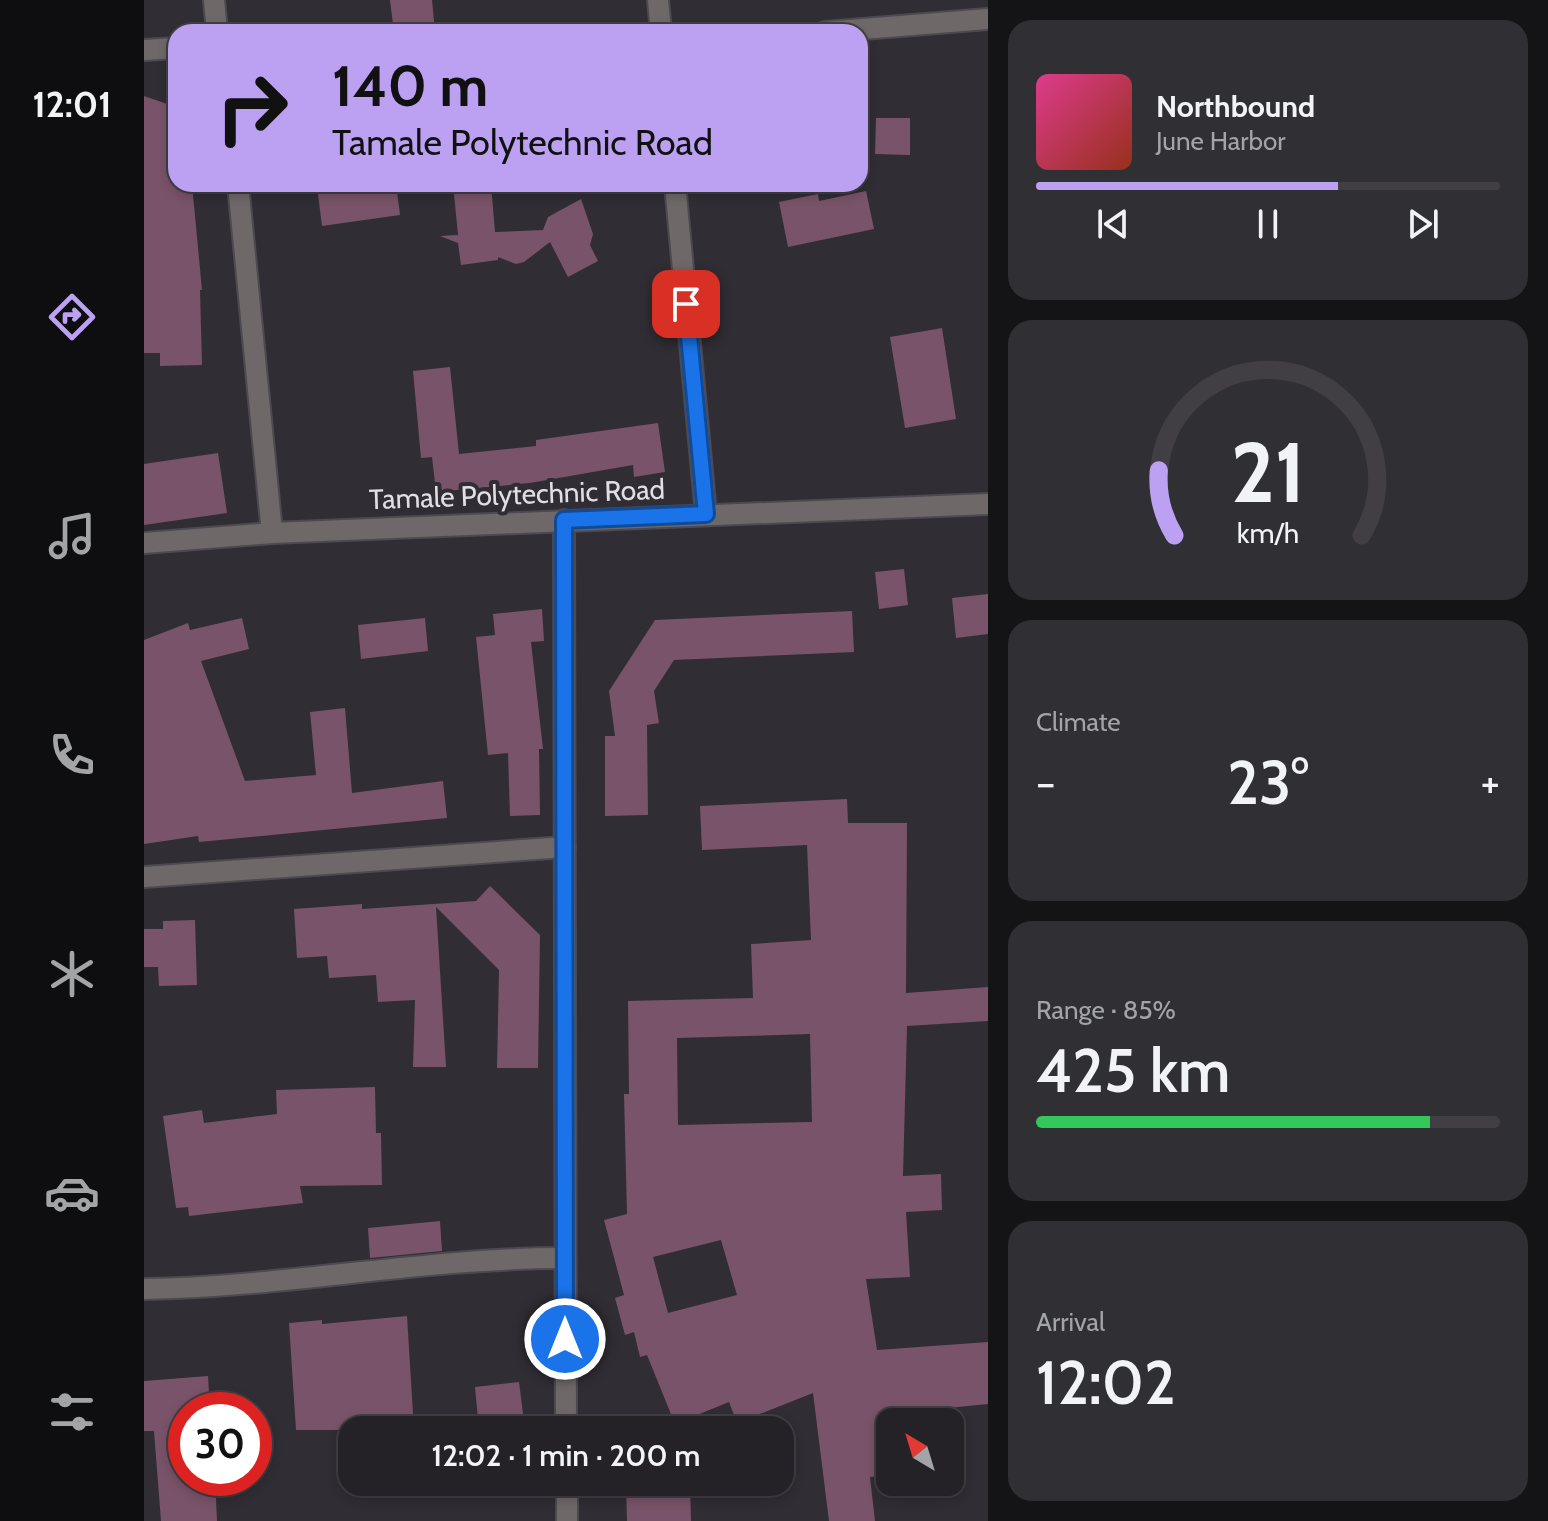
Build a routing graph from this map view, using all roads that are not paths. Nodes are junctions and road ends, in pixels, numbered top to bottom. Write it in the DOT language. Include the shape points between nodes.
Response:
graph roads {
  1 [pos="214,0"];
  2 [pos="658,0"];
  3 [pos="988,19"];
  4 [pos="216,24"];
  5 [pos="660,24"];
  6 [pos="868,29"];
  7 [pos="168,48"];
  8 [pos="144,50"];
  9 [pos="239,192"];
  10 [pos="676,192"];
  11 [pos="988,504"];
  12 [pos="706,514"];
  13 [pos="564,520"];
  14 [pos="272,533"];
  15 [pos="144,543"];
  16 [pos="565,847"];
  17 [pos="144,877"];
  18 [pos="565,1258"];
  19 [pos="144,1289"];
  20 [pos="566,1416"];
  21 [pos="567,1496"];
  22 [pos="567,1521"];
  1 -- 4 [label="street"];
  2 -- 5 [label="street"];
  3 -- 6 [label="street"];
  7 -- 8 [label="street"];
  9 -- 14 [label="street"];
  10 -- 12 [label="street"];
  11 -- 12 [label="street, Tamale Polytechnic Road"];
  12 -- 13 [label="street, Tamale Polytechnic Road"];
  13 -- 14 [label="street, Tamale Polytechnic Road"];
  13 -- 16 [label="street"];
  14 -- 15 [label="street, Tamale Polytechnic Road"];
  16 -- 17 [label="street"];
  16 -- 18 [label="street"];
  18 -- 19 [label="street" via="497,1258 251,1285"];
  18 -- 20 [label="street"];
  21 -- 22 [label="street"];
}
